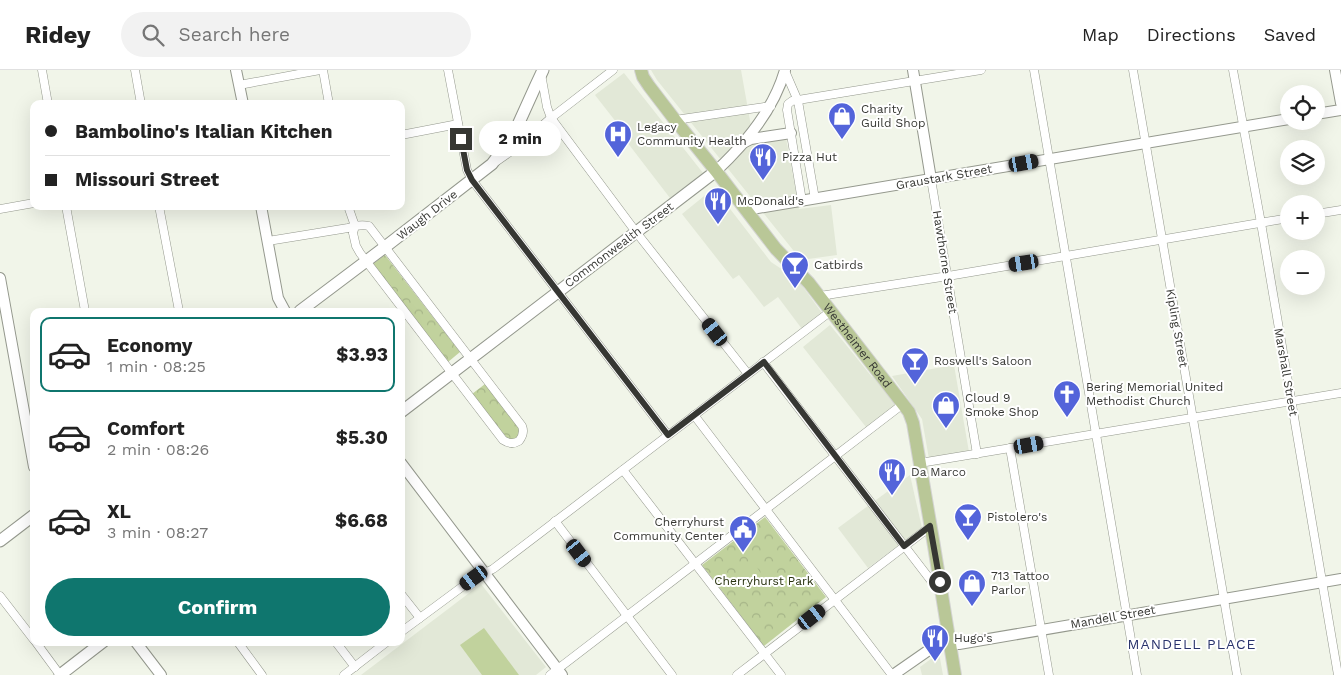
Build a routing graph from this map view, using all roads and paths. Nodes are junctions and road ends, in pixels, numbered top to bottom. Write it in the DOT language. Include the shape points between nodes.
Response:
graph roads {
  1 [pos="42,70"];
  2 [pos="135,70"];
  3 [pos="236,70"];
  4 [pos="321,70"];
  5 [pos="448,70"];
  6 [pos="613,70"];
  7 [pos="642,70"];
  8 [pos="785,70"];
  9 [pos="913,70"];
  10 [pos="981,70"];
  11 [pos="1034,70"];
  12 [pos="1133,70"];
  13 [pos="1233,70"];
  14 [pos="1335,70"];
  15 [pos="541,72"];
  16 [pos="915,81"];
  17 [pos="239,84"];
  18 [pos="47,100"];
  19 [pos="140,100"];
  20 [pos="242,100"];
  21 [pos="328,100"];
  22 [pos="798,101"];
  23 [pos="1341,103"];
  24 [pos="771,106"];
  25 [pos="1341,110"];
  26 [pos="1325,113"];
  27 [pos="551,118"];
  28 [pos="675,120"];
  29 [pos="1280,120"];
  30 [pos="458,124"];
  31 [pos="1243,126"];
  32 [pos="405,133"];
  33 [pos="791,133"];
  34 [pos="742,143"];
  35 [pos="1145,143"];
  36 [pos="1049,159"];
  37 [pos="492,164"];
  38 [pos="716,170"];
  39 [pos="931,179"];
  40 [pos="472,180"];
  41 [pos="815,198"];
  42 [pos="802,201"];
  43 [pos="30,204"];
  44 [pos="0,209"];
  45 [pos="67,210"];
  46 [pos="160,210"];
  47 [pos="262,210"];
  48 [pos="349,210"];
  49 [pos="746,210"];
  50 [pos="1341,210"];
  51 [pos="1325,213"];
  52 [pos="1280,220"];
  53 [pos="1261,223"];
  54 [pos="355,226"];
  55 [pos="636,232"];
  56 [pos="1162,239"];
  57 [pos="268,242"];
  58 [pos="385,247"];
  59 [pos="1066,256"];
  60 [pos="366,261"];
  61 [pos="948,276"];
  62 [pos="0,278"];
  63 [pos="557,292"];
  64 [pos="820,296"];
  65 [pos="84,308"];
  66 [pos="178,308"];
  67 [pos="283,308"];
  68 [pos="304,308"];
  69 [pos="402,308"];
  70 [pos="831,311"];
  71 [pos="405,312"];
  72 [pos="470,359"];
  73 [pos="764,362"];
  74 [pos="452,373"];
  75 [pos="748,374"];
  76 [pos="1341,393"];
  77 [pos="1291,401"];
  78 [pos="903,404"];
  79 [pos="405,409"];
  80 [pos="694,415"];
  81 [pos="1192,418"];
  82 [pos="1096,434"];
  83 [pos="668,435"];
  84 [pos="30,445"];
  85 [pos="1010,448"];
  86 [pos="977,454"];
  87 [pos="836,456"];
  88 [pos="920,463"];
  89 [pos="405,468"];
  90 [pos="623,470"];
  91 [pos="766,509"];
  92 [pos="30,518"];
  93 [pos="555,521"];
  94 [pos="930,526"];
  95 [pos="0,541"];
  96 [pos="904,546"];
  97 [pos="695,564"];
  98 [pos="484,573"];
  99 [pos="1341,579"];
  100 [pos="1322,582"];
  101 [pos="942,594"];
  102 [pos="0,596"];
  103 [pos="1224,598"];
  104 [pos="405,599"];
  105 [pos="835,600"];
  106 [pos="1127,615"];
  107 [pos="627,616"];
  108 [pos="420,618"];
  109 [pos="405,629"];
  110 [pos="1041,629"];
  111 [pos="30,636"];
  112 [pos="949,644"];
  113 [pos="38,646"];
  114 [pos="98,646"];
  115 [pos="140,646"];
  116 [pos="241,646"];
  117 [pos="339,646"];
  118 [pos="382,646"];
  119 [pos="765,654"];
  120 [pos="355,667"];
  121 [pos="557,673"];
  122 [pos="60,675"];
  123 [pos="162,675"];
  124 [pos="262,675"];
  125 [pos="344,675"];
  126 [pos="672,675"];
  127 [pos="737,675"];
  128 [pos="781,675"];
  129 [pos="893,675"];
  130 [pos="954,675"];
  131 [pos="1049,675"];
  132 [pos="1137,675"];
  133 [pos="1237,675"];
  134 [pos="1338,675"];
  1 -- 18 [label="street"];
  2 -- 19 [label="street"];
  3 -- 17 [label="street"];
  4 -- 17 [label="street"];
  4 -- 21 [label="street"];
  5 -- 30 [label="street"];
  6 -- 27 [label="street"];
  7 -- 28 [label="main road, Westheimer Road" via="648,86"];
  8 -- 22 [label="street"];
  8 -- 24 [label="street, Commonwealth Street"];
  9 -- 16 [label="street, Hawthorne Street"];
  10 -- 16 [label="street"];
  11 -- 36 [label="street"];
  12 -- 35 [label="street, Kipling Street"];
  13 -- 31 [label="street, Marshall Street"];
  14 -- 23 [label="street"];
  15 -- 27 [label="street"];
  15 -- 37 [label="main road, Waugh Drive" via="517,127"];
  16 -- 22 [label="street"];
  16 -- 39 [label="street, Hawthorne Street"];
  17 -- 20 [label="street"];
  22 -- 33 [label="street" via="788,104"];
  22 -- 41 [label="street"];
  24 -- 28 [label="street"];
  24 -- 34 [label="street, Commonwealth Street"];
  25 -- 26 [label="street"];
  27 -- 37 [label="street"];
  27 -- 55 [label="street"];
  28 -- 38 [label="main road, Westheimer Road"];
  29 -- 31 [label="street, Graustark Street"];
  30 -- 32 [label="street"];
  30 -- 40 [label="street"];
  31 -- 35 [label="street, Graustark Street"];
  31 -- 53 [label="street, Marshall Street"];
  33 -- 34 [label="street"];
  33 -- 42 [label="street"];
  34 -- 38 [label="street, Commonwealth Street"];
  35 -- 36 [label="street, Graustark Street"];
  35 -- 56 [label="street, Kipling Street"];
  36 -- 39 [label="street, Graustark Street"];
  36 -- 59 [label="street"];
  37 -- 40 [label="main road, Waugh Drive"];
  38 -- 49 [label="main road, Westheimer Road"];
  38 -- 55 [label="main road, Commonwealth Street"];
  39 -- 41 [label="street, Graustark Street"];
  39 -- 61 [label="street, Hawthorne Street"];
  40 -- 58 [label="main road, Waugh Drive"];
  40 -- 63 [label="street"];
  41 -- 42 [label="street, Graustark Street"];
  42 -- 49 [label="street, Graustark Street"];
  43 -- 44 [label="street"];
  45 -- 65 [label="street"];
  46 -- 66 [label="street"];
  47 -- 57 [label="street"];
  48 -- 54 [label="street"];
  49 -- 64 [label="main road, Westheimer Road" via="776,249"];
  50 -- 51 [label="street"];
  52 -- 53 [label="street"];
  53 -- 56 [label="street"];
  53 -- 77 [label="street, Marshall Street"];
  54 -- 57 [label="street"];
  54 -- 58 [label="street" via="369,226"];
  54 -- 60 [label="street" via="356,246"];
  55 -- 63 [label="main road, Commonwealth Street"];
  55 -- 75 [label="street"];
  56 -- 59 [label="street"];
  56 -- 81 [label="street, Kipling Street"];
  57 -- 67 [label="street"];
  58 -- 60 [label="main road, Waugh Drive"];
  58 -- 72 [label="street"];
  59 -- 61 [label="street"];
  59 -- 82 [label="street"];
  60 -- 68 [label="main road, Waugh Drive"];
  60 -- 69 [label="street"];
  61 -- 64 [label="street"];
  61 -- 86 [label="street, Hawthorne Street"];
  62 -- 84 [label="street"];
  63 -- 72 [label="main road, Commonwealth Street"];
  63 -- 83 [label="street"];
  64 -- 70 [label="main road, Westheimer Road"];
  70 -- 73 [label="street"];
  70 -- 78 [label="main road, Westheimer Road"];
  71 -- 74 [label="street"];
  72 -- 74 [label="main road, Commonwealth Street"];
  72 -- 74 [label="street" via="524,429 519,441 511,444 503,440"];
  73 -- 75 [label="street"];
  73 -- 87 [label="street"];
  74 -- 79 [label="main road, Commonwealth Street"];
  75 -- 80 [label="street"];
  76 -- 77 [label="street"];
  77 -- 81 [label="street"];
  77 -- 100 [label="street, Marshall Street"];
  78 -- 87 [label="street"];
  78 -- 88 [label="main road, Westheimer Road" via="913,423"];
  80 -- 83 [label="street"];
  80 -- 91 [label="street"];
  81 -- 82 [label="street"];
  81 -- 103 [label="street, Kipling Street"];
  82 -- 85 [label="street"];
  82 -- 106 [label="street"];
  83 -- 90 [label="street"];
  85 -- 86 [label="street"];
  85 -- 110 [label="street"];
  86 -- 88 [label="street"];
  87 -- 91 [label="street"];
  87 -- 96 [label="street"];
  88 -- 94 [label="main road, Westheimer Road"];
  89 -- 98 [label="street"];
  90 -- 93 [label="street"];
  90 -- 97 [label="street"];
  91 -- 97 [label="street"];
  91 -- 105 [label="street"];
  92 -- 95 [label="main road"];
  93 -- 98 [label="street"];
  93 -- 107 [label="street"];
  94 -- 96 [label="street"];
  94 -- 101 [label="main road, Westheimer Road"];
  96 -- 101 [label="street"];
  96 -- 105 [label="street"];
  97 -- 107 [label="street"];
  97 -- 119 [label="street"];
  98 -- 108 [label="street"];
  98 -- 121 [label="street"];
  99 -- 100 [label="street, Mandell Street"];
  100 -- 103 [label="street, Mandell Street"];
  100 -- 134 [label="street, Marshall Street"];
  101 -- 112 [label="main road, Westheimer Road"];
  102 -- 111 [label="street"];
  103 -- 106 [label="street, Mandell Street"];
  103 -- 133 [label="street, Kipling Street"];
  104 -- 108 [label="street"];
  105 -- 119 [label="street"];
  105 -- 129 [label="street"];
  106 -- 110 [label="street, Mandell Street"];
  106 -- 132 [label="street"];
  107 -- 121 [label="street"];
  107 -- 126 [label="street"];
  108 -- 109 [label="street"];
  110 -- 112 [label="street, Mandell Street"];
  110 -- 131 [label="street"];
  112 -- 129 [label="street, Mandell Street" via="939,643"];
  112 -- 130 [label="main road, Westheimer Road"];
  113 -- 122 [label="street"];
  114 -- 122 [label="main road"];
  115 -- 123 [label="street"];
  116 -- 124 [label="street"];
  117 -- 120 [label="street"];
  118 -- 120 [label="street"];
  119 -- 127 [label="street"];
  119 -- 128 [label="street"];
  120 -- 125 [label="street"];
}
